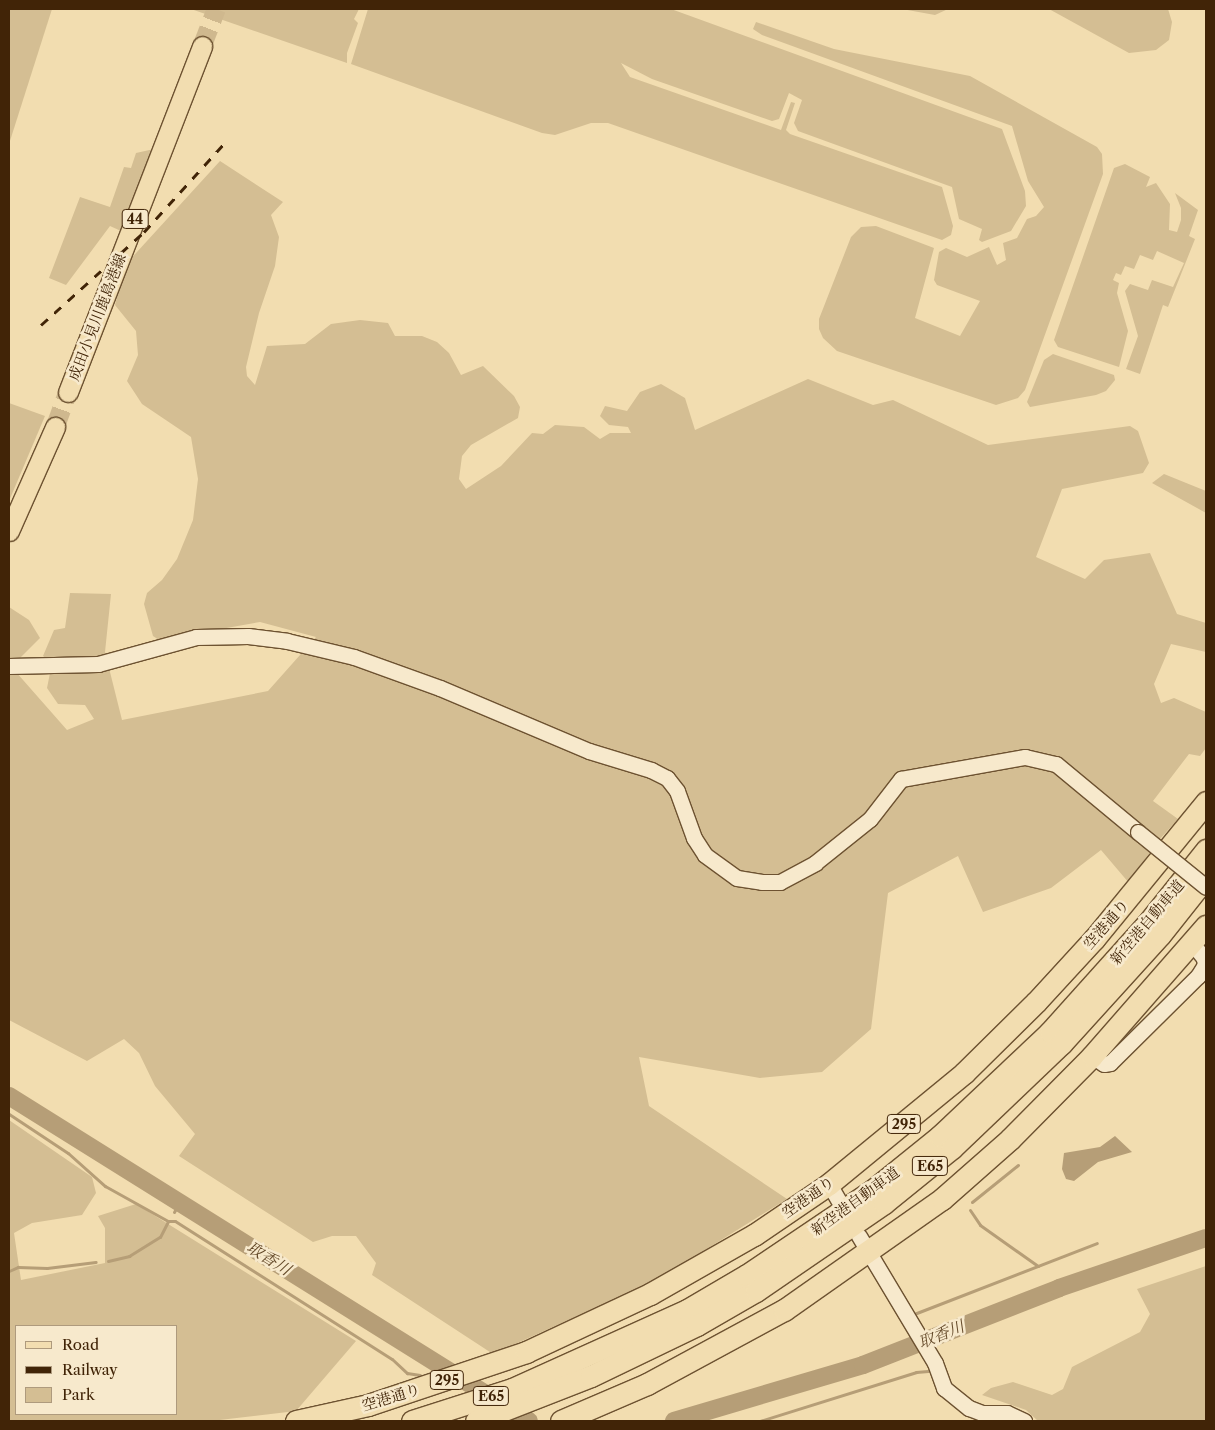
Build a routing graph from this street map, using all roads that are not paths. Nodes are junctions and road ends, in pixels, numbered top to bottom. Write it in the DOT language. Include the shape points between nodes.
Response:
graph roads {
  1 [pos="202,46"];
  2 [pos="68,392"];
  3 [pos="55,427"];
  4 [pos="9,531"];
  5 [pos="9,666"];
  6 [pos="1206,802"];
  7 [pos="1206,850"];
  8 [pos="1206,877"];
  9 [pos="1206,886"];
  10 [pos="1206,926"];
  11 [pos="1192,943"];
  12 [pos="1136,1008"];
  13 [pos="1153,1023"];
  14 [pos="1092,1056"];
  15 [pos="864,1244"];
  16 [pos="296,1421"];
  17 [pos="412,1421"];
  18 [pos="476,1421"];
  19 [pos="561,1421"];
  20 [pos="1024,1421"];
  1 -- 2 [label="main road, 成田小見川鹿島港線 / 44"];
  3 -- 4 [label="main road"];
  5 -- 9 [label="street, bridge" via="98,664 204,637 248,636 287,641 354,657 440,688 589,751 667,778 677,791 694,838 706,855 737,878 762,882 780,882 796,875 837,847 870,819 901,779 1038,758 1056,764"];
  6 -- 16 [label="highway, 空港通り / 295" via="1106,925 1036,1002 834,1192 650,1294 526,1352 368,1405"];
  7 -- 17 [label="highway, 新空港自動車道 / E65" via="1141,931 1050,1032 946,1130 873,1190 804,1238 704,1300 568,1366 512,1389"];
  8 -- 18 [label="highway, 新空港自動車道 / E65" via="1160,935 1062,1044 958,1142 884,1203 756,1291 697,1325 591,1376"];
  10 -- 11 [label="highway"];
  11 -- 12 [label="highway"];
  11 -- 13 [label="street" via="1201,952 1205,965"];
  12 -- 13 [label="street"];
  12 -- 14 [label="highway"];
  13 -- 14 [label="street" via="1110,1063 1104,1064"];
  14 -- 15 [label="highway" via="942,1199"];
  15 -- 19 [label="highway" via="784,1310 647,1384"];
  15 -- 20 [label="street" via="932,1359 944,1388 969,1408 982,1413 1007,1413"];
}
